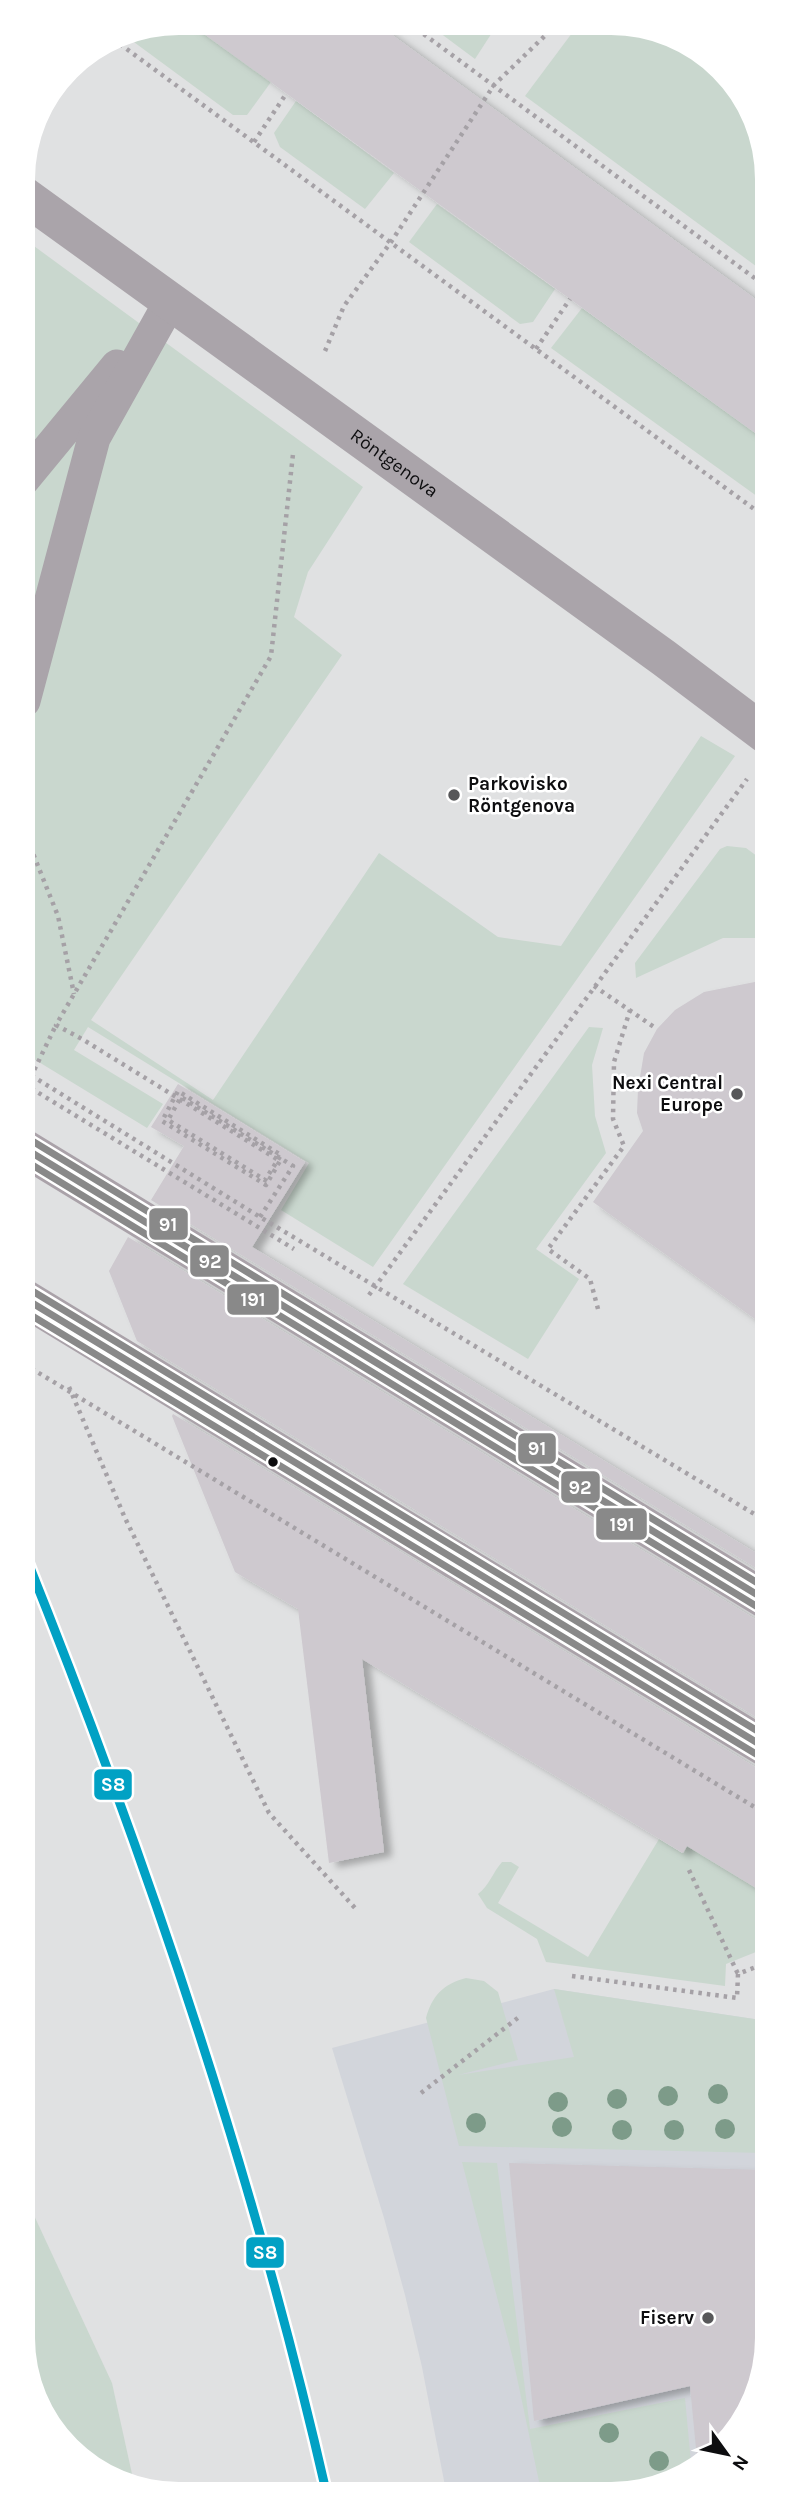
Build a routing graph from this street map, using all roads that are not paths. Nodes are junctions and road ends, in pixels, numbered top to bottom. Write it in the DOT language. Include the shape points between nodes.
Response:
graph roads {
  1 [pos="35,204"];
  2 [pos="170,302"];
  3 [pos="35,465"];
  4 [pos="35,660"];
  5 [pos="755,727"];
  6 [pos="35,1155"];
  7 [pos="35,1305"];
  8 [pos="755,1593"];
  9 [pos="755,1741"];
  1 -- 2 [label="street, Röntgenova"];
  2 -- 3 [label="lane"];
  2 -- 4 [label="lane" via="94,438"];
  2 -- 5 [label="street, Röntgenova"];
  6 -- 8 [label="main road"];
  7 -- 9 [label="main road, bridge"];
}
